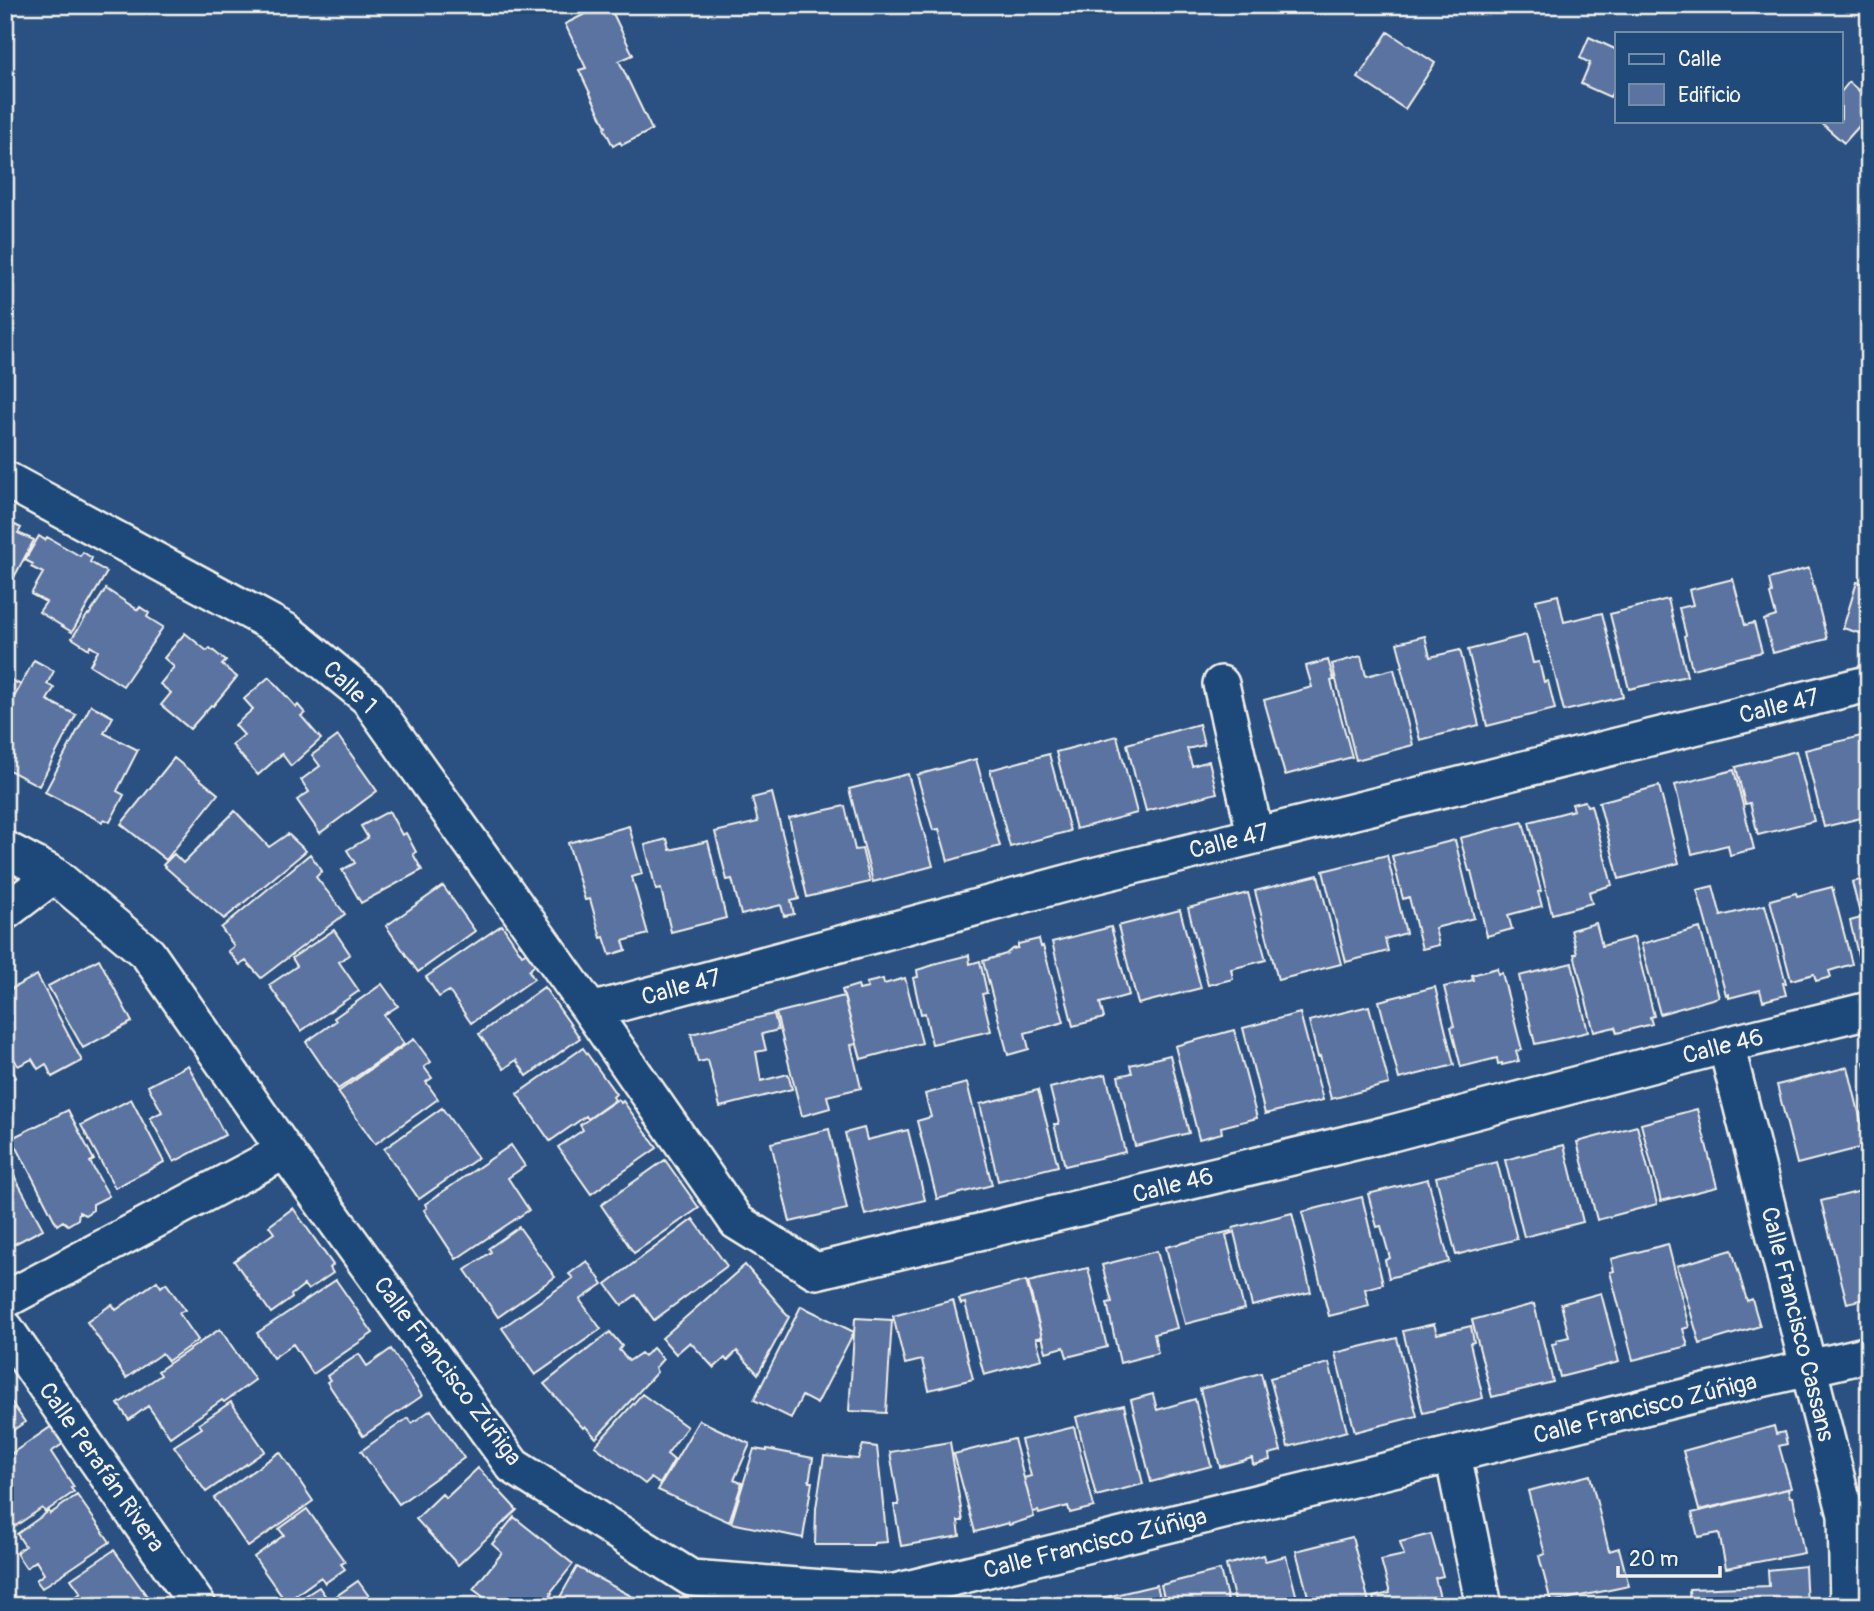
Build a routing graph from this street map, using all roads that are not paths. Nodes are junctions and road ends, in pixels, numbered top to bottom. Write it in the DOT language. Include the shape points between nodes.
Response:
graph roads {
  1 [pos="5,479"];
  2 [pos="1220,684"];
  3 [pos="1869,685"];
  4 [pos="1255,835"];
  5 [pos="5,849"];
  6 [pos="54,875"];
  7 [pos="5,912"];
  8 [pos="1869,1010"];
  9 [pos="591,1012"];
  10 [pos="1726,1045"];
  11 [pos="285,1151"];
  12 [pos="5,1300"];
  13 [pos="5,1328"];
  14 [pos="1869,1354"];
  15 [pos="1809,1367"];
  16 [pos="1453,1455"];
  17 [pos="198,1606"];
  18 [pos="1485,1606"];
  19 [pos="1848,1606"];
  1 -- 9 [label="street, Calle 1" via="286,631 368,698"];
  2 -- 4 [label="street"];
  3 -- 4 [label="street, Calle 47"];
  4 -- 9 [label="street, Calle 47"];
  5 -- 6 [label="street, Calle Francisco Zúñiga"];
  6 -- 7 [label="street"];
  6 -- 11 [label="street, Calle Francisco Zúñiga" via="148,954"];
  8 -- 10 [label="street, Calle 46"];
  9 -- 10 [label="street, Calle 46" via="737,1222 816,1271 1392,1133"];
  10 -- 15 [label="street, Calle Francisco Cassans"];
  11 -- 12 [label="street"];
  11 -- 16 [label="street, Calle Francisco Zúñiga" via="513,1466 691,1578 891,1593"];
  13 -- 17 [label="street, Calle Perafán Rivera"];
  14 -- 15 [label="street, Calle Francisco Zúñiga"];
  15 -- 16 [label="street, Calle Francisco Zúñiga"];
  15 -- 19 [label="street, Calle Francisco Cassans" via="1846,1515"];
  16 -- 18 [label="street"];
}
